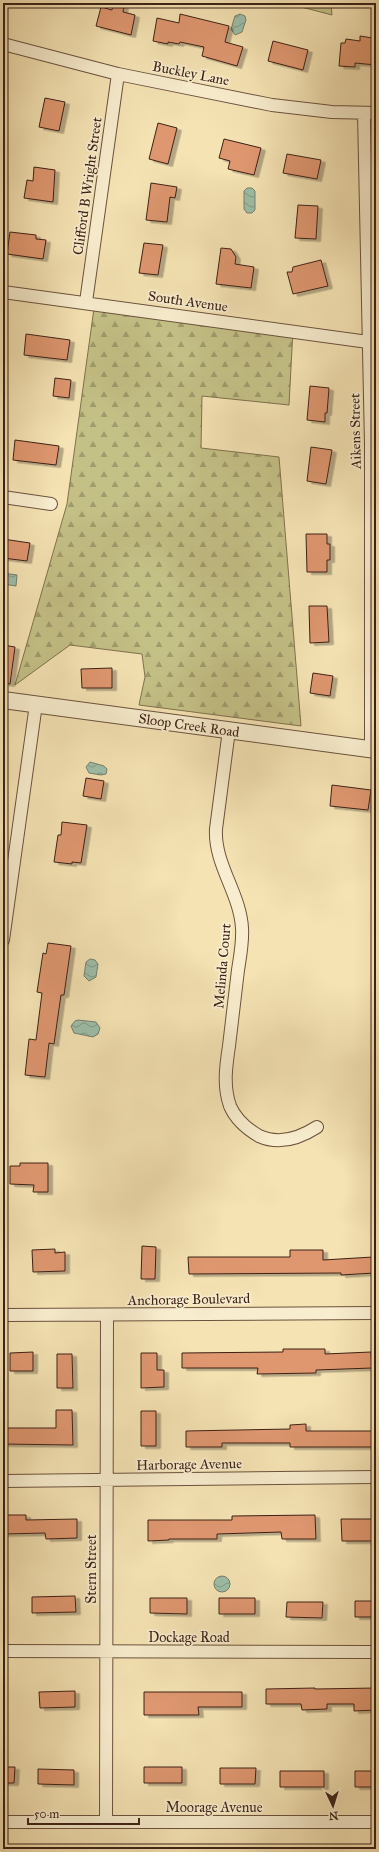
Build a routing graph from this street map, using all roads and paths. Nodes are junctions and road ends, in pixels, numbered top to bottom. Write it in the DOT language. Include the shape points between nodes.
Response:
graph roads {
  1 [pos="3,44"];
  2 [pos="118,74"];
  3 [pos="370,113"];
  4 [pos="3,292"];
  5 [pos="86,302"];
  6 [pos="368,342"];
  7 [pos="374,444"];
  8 [pos="3,497"];
  9 [pos="51,504"];
  10 [pos="3,700"];
  11 [pos="36,704"];
  12 [pos="229,730"];
  13 [pos="374,749"];
  14 [pos="3,940"];
  15 [pos="317,1127"];
  16 [pos="376,1313"];
  17 [pos="3,1315"];
  18 [pos="107,1315"];
  19 [pos="376,1477"];
  20 [pos="106,1480"];
  21 [pos="3,1481"];
  22 [pos="3,1651"];
  23 [pos="107,1652"];
  24 [pos="376,1652"];
  25 [pos="3,1822"];
  26 [pos="106,1822"];
  27 [pos="376,1822"];
  1 -- 2 [label="street, Buckley Lane"];
  2 -- 3 [label="street, Buckley Lane" via="272,105 332,112"];
  2 -- 5 [label="street, Clifford B Wright Street"];
  3 -- 6 [label="street, Aikens Street"];
  4 -- 5 [label="street, South Avenue"];
  5 -- 6 [label="street, South Avenue"];
  6 -- 7 [label="street, Aikens Street"];
  7 -- 13 [label="street, Aikens Street"];
  8 -- 9 [label="street"];
  10 -- 11 [label="street, Sloop Creek Road"];
  11 -- 12 [label="street, Sloop Creek Road"];
  11 -- 14 [label="street"];
  12 -- 13 [label="street, Sloop Creek Road"];
  12 -- 15 [label="street, Melinda Court" via="216,844 238,905 242,929 226,1070 227,1096 236,1117 252,1132 262,1137 274,1140 296,1138"];
  16 -- 18 [label="street, Anchorage Boulevard"];
  17 -- 18 [label="street, Anchorage Boulevard"];
  18 -- 20 [label="street, Stern Street"];
  19 -- 20 [label="street, Harborage Avenue"];
  20 -- 21 [label="street, Harborage Avenue"];
  20 -- 23 [label="street, Stern Street"];
  22 -- 23 [label="street, Dockage Road"];
  23 -- 24 [label="street, Dockage Road"];
  23 -- 26 [label="street, Stern Street"];
  25 -- 26 [label="street, Moorage Avenue"];
  26 -- 27 [label="street, Moorage Avenue"];
}
